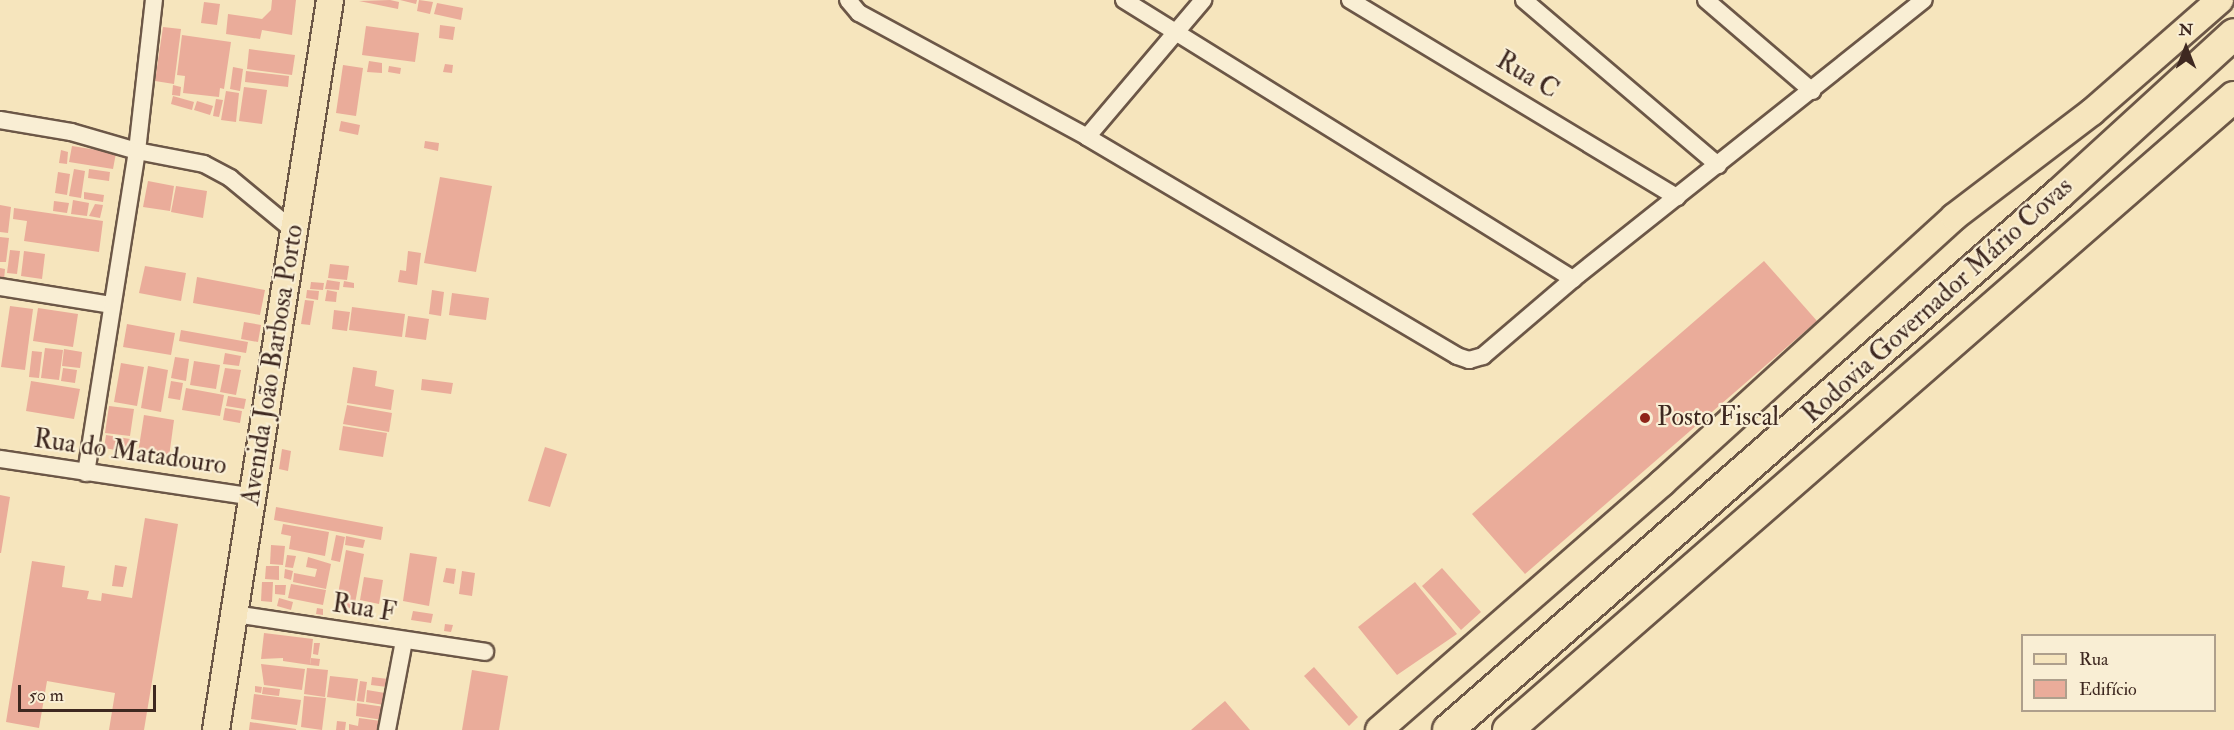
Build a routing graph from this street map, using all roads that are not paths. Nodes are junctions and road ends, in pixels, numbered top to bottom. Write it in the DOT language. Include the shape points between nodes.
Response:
graph roads {
  1 [pos="154,0"];
  2 [pos="330,0"];
  3 [pos="848,0"];
  4 [pos="1124,0"];
  5 [pos="1203,0"];
  6 [pos="1350,0"];
  7 [pos="1524,0"];
  8 [pos="1706,0"];
  9 [pos="1924,0"];
  10 [pos="2220,0"];
  11 [pos="1176,32"];
  12 [pos="2234,34"];
  13 [pos="1812,91"];
  14 [pos="2234,97"];
  15 [pos="0,120"];
  16 [pos="1088,137"];
  17 [pos="137,151"];
  18 [pos="1718,165"];
  19 [pos="1677,196"];
  20 [pos="294,231"];
  21 [pos="1573,279"];
  22 [pos="0,287"];
  23 [pos="111,304"];
  24 [pos="0,459"];
  25 [pos="86,473"];
  26 [pos="253,497"];
  27 [pos="235,614"];
  28 [pos="404,641"];
  29 [pos="485,652"];
  30 [pos="216,730"];
  31 [pos="387,730"];
  32 [pos="1379,730"];
  33 [pos="1448,730"];
  34 [pos="1508,730"];
  1 -- 17 [label="street"];
  2 -- 20 [label="main road, Avenida João Barbosa Porto"];
  3 -- 16 [label="street" via="859,13"];
  4 -- 11 [label="street"];
  5 -- 11 [label="street"];
  6 -- 19 [label="street, Rua C"];
  7 -- 18 [label="street"];
  8 -- 13 [label="street"];
  9 -- 13 [label="street"];
  10 -- 32 [label="main road" via="2092,112 1954,217 1662,483"];
  11 -- 16 [label="street"];
  11 -- 21 [label="street"];
  12 -- 33 [label="highway, Rodovia Governador Mário Covas" via="2059,194"];
  13 -- 18 [label="street"];
  14 -- 34 [label="highway, Rodovia Governador Mário Covas"];
  15 -- 17 [label="street" via="71,132"];
  16 -- 21 [label="street" via="1469,360 1483,356"];
  17 -- 20 [label="street" via="204,165 230,178"];
  17 -- 23 [label="street"];
  18 -- 19 [label="street"];
  19 -- 21 [label="street"];
  20 -- 26 [label="main road, Avenida João Barbosa Porto"];
  22 -- 23 [label="street"];
  23 -- 25 [label="street"];
  24 -- 25 [label="street, Rua do Matadouro"];
  25 -- 26 [label="street, Rua do Matadouro"];
  26 -- 27 [label="main road, Avenida João Barbosa Porto"];
  27 -- 28 [label="street, Rua F"];
  27 -- 30 [label="main road, Avenida João Barbosa Porto"];
  28 -- 29 [label="street, Rua F"];
  28 -- 31 [label="street"];
}
